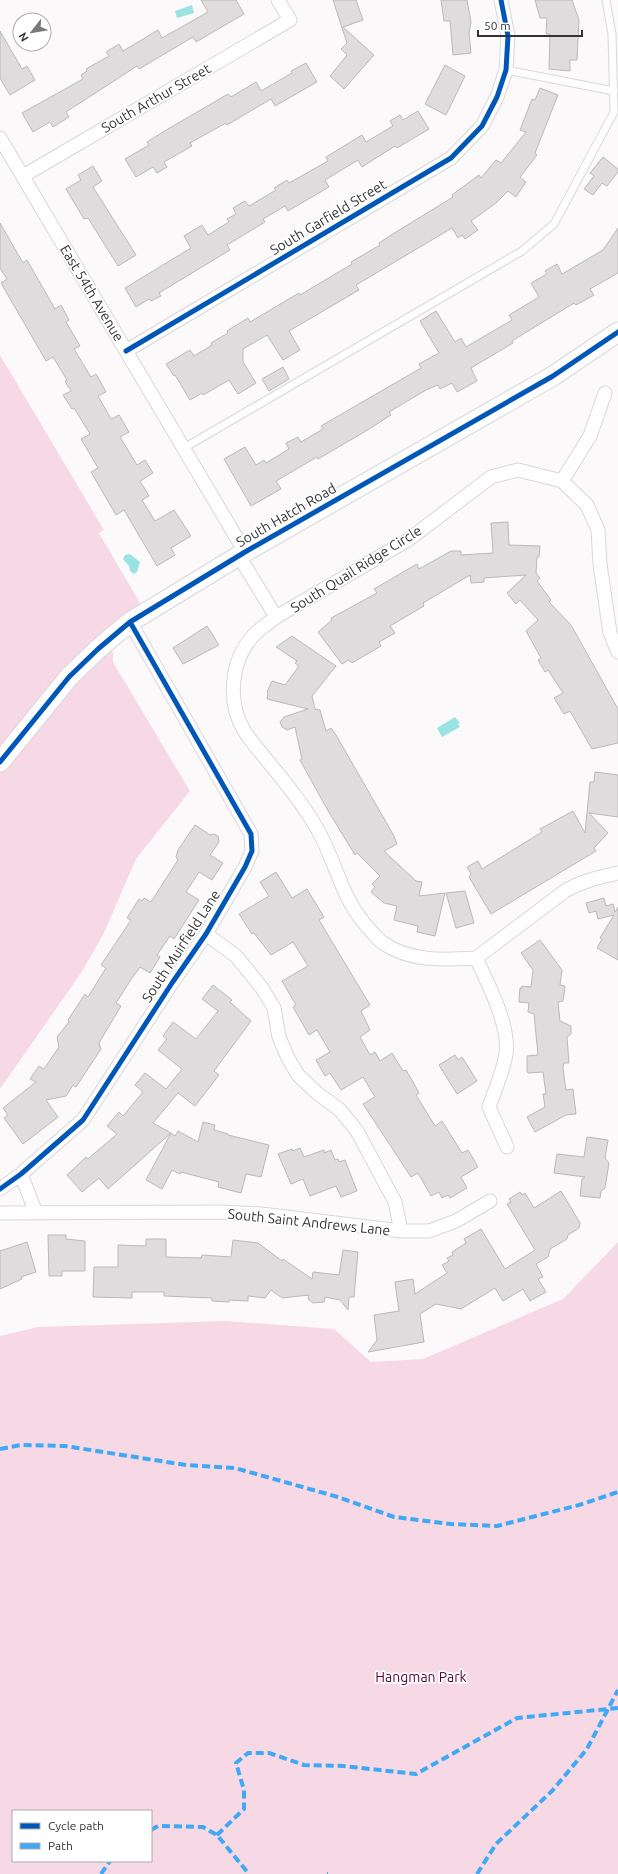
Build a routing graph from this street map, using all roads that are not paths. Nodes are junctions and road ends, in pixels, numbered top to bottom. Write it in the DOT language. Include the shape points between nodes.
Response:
graph roads {
  1 [pos="278,0"];
  2 [pos="500,0"];
  3 [pos="606,0"];
  4 [pos="506,70"];
  5 [pos="614,91"];
  6 [pos="0,138"];
  7 [pos="23,176"];
  8 [pos="618,332"];
  9 [pos="126,351"];
  10 [pos="605,393"];
  11 [pos="184,448"];
  12 [pos="562,481"];
  13 [pos="242,554"];
  14 [pos="276,617"];
  15 [pos="130,622"];
  16 [pos="618,652"];
  17 [pos="0,762"];
  18 [pos="618,873"];
  19 [pos="206,934"];
  20 [pos="476,958"];
  21 [pos="507,1147"];
  22 [pos="21,1174"];
  23 [pos="0,1189"];
  24 [pos="490,1201"];
  25 [pos="0,1213"];
  26 [pos="36,1213"];
  27 [pos="401,1231"];
  1 -- 7 [label="street, South Arthur Street" via="290,20"];
  2 -- 4 [label="street, South Garfield Street" via="508,36"];
  3 -- 5 [label="lane" via="612,34"];
  4 -- 5 [label="lane"];
  4 -- 9 [label="street, South Garfield Street" via="497,97 482,126 452,158"];
  5 -- 11 [label="lane" via="614,112 554,224 522,251"];
  6 -- 7 [label="street, East 54th Avenue"];
  7 -- 9 [label="street, East 54th Avenue"];
  8 -- 13 [label="main road, South Hatch Road" via="553,376"];
  9 -- 11 [label="street, East 54th Avenue"];
  10 -- 12 [label="street" via="590,436"];
  11 -- 13 [label="street, East 54th Avenue"];
  12 -- 14 [label="street, South Quail Ridge Circle" via="518,470 490,476 408,540"];
  12 -- 16 [label="street" via="586,505 598,530 610,633"];
  13 -- 14 [label="street, East 54th Avenue"];
  13 -- 15 [label="main road, South Hatch Road"];
  14 -- 20 [label="street, South Quail Ridge Circle" via="253,636 241,653 234,671 237,712 244,732 309,816 325,843 345,894 360,920 383,943 412,956 444,960"];
  15 -- 17 [label="main road, South Hatch Road" via="70,677"];
  15 -- 19 [label="street, South Muirfield Lane" via="251,834 252,851 245,867"];
  18 -- 20 [label="street" via="597,877 565,891"];
  19 -- 22 [label="street, South Muirfield Lane" via="83,1120"];
  19 -- 27 [label="street" via="236,956 262,988 274,1008 279,1037 298,1075 340,1110 358,1131 395,1202"];
  20 -- 21 [label="street" via="504,1030 506,1053 489,1107"];
  22 -- 23 [label="street, South Muirfield Lane"];
  22 -- 26 [label="street"];
  24 -- 27 [label="street, South Saint Andrews Lane" via="456,1221 429,1231"];
  25 -- 26 [label="street, South Saint Andrews Lane"];
  26 -- 27 [label="street, South Saint Andrews Lane" via="261,1214"];
}
